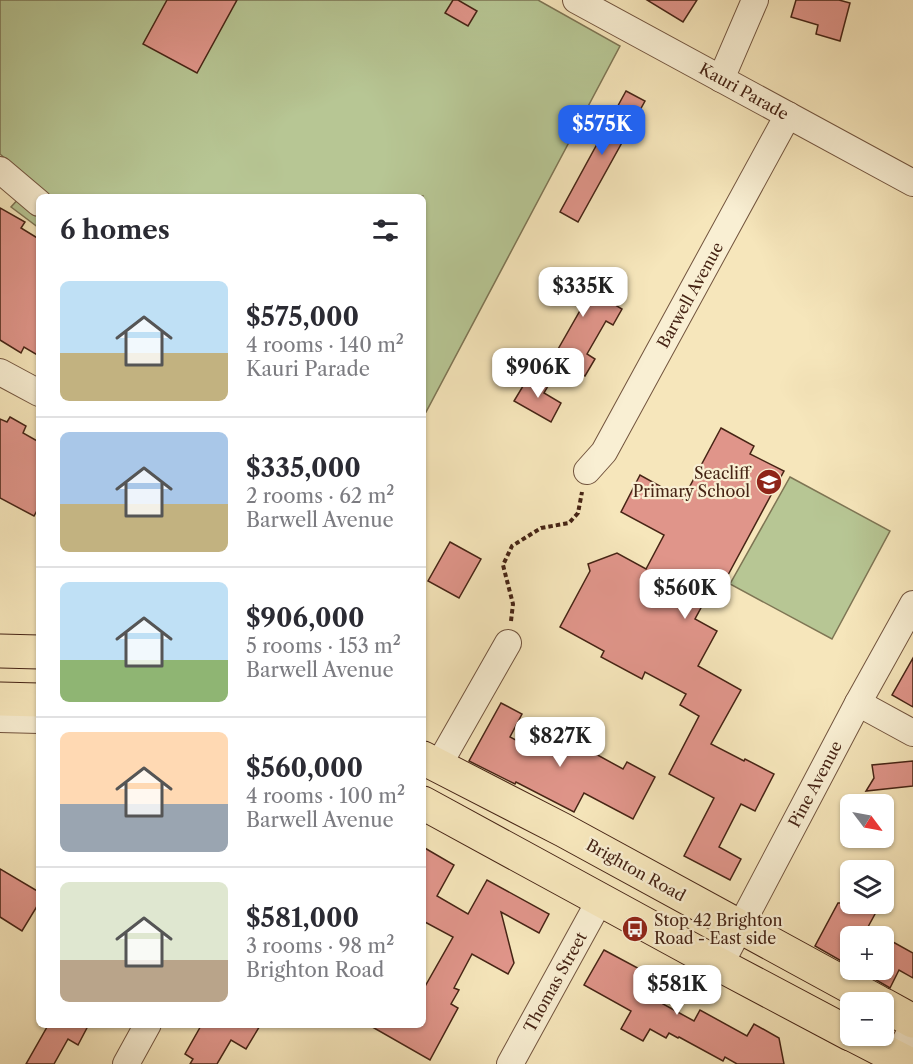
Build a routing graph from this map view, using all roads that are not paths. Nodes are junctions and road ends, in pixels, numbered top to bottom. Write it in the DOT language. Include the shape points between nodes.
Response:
graph roads {
  1 [pos="576,0"];
  2 [pos="755,0"];
  3 [pos="721,79"];
  4 [pos="788,115"];
  5 [pos="0,170"];
  6 [pos="913,183"];
  7 [pos="36,200"];
  8 [pos="0,372"];
  9 [pos="36,391"];
  10 [pos="586,471"];
  11 [pos="913,604"];
  12 [pos="508,643"];
  13 [pos="0,651"];
  14 [pos="36,652"];
  15 [pos="0,699"];
  16 [pos="36,700"];
  17 [pos="858,703"];
  18 [pos="0,719"];
  19 [pos="36,720"];
  20 [pos="913,733"];
  21 [pos="431,762"];
  22 [pos="426,805"];
  23 [pos="600,900"];
  24 [pos="740,927"];
  25 [pos="720,965"];
  26 [pos="860,992"];
  27 [pos="894,1011"];
  28 [pos="913,1021"];
  29 [pos="913,1027"];
  30 [pos="146,1028"];
  31 [pos="840,1028"];
  32 [pos="873,1046"];
  33 [pos="900,1062"];
  34 [pos="126,1064"];
  35 [pos="510,1064"];
  1 -- 3 [label="street, Kauri Parade"];
  2 -- 3 [label="street"];
  3 -- 4 [label="street, Kauri Parade"];
  4 -- 6 [label="street, Kauri Parade"];
  4 -- 10 [label="street, Barwell Avenue" via="604,452"];
  5 -- 7 [label="street"];
  8 -- 9 [label="street"];
  11 -- 17 [label="street, Pine Avenue"];
  12 -- 21 [label="street"];
  13 -- 14 [label="main road"];
  15 -- 16 [label="main road"];
  17 -- 20 [label="street"];
  17 -- 24 [label="street, Pine Avenue"];
  18 -- 19 [label="street"];
  21 -- 24 [label="main road, Brighton Road"];
  22 -- 23 [label="main road"];
  23 -- 25 [label="main road"];
  23 -- 35 [label="street, Thomas Street"];
  24 -- 25 [label="street, Pine Avenue"];
  24 -- 26 [label="main road, Brighton Road"];
  25 -- 31 [label="main road"];
  27 -- 28 [label="main road"];
  29 -- 33 [label="street"];
  30 -- 34 [label="street"];
  32 -- 33 [label="main road"];
}
